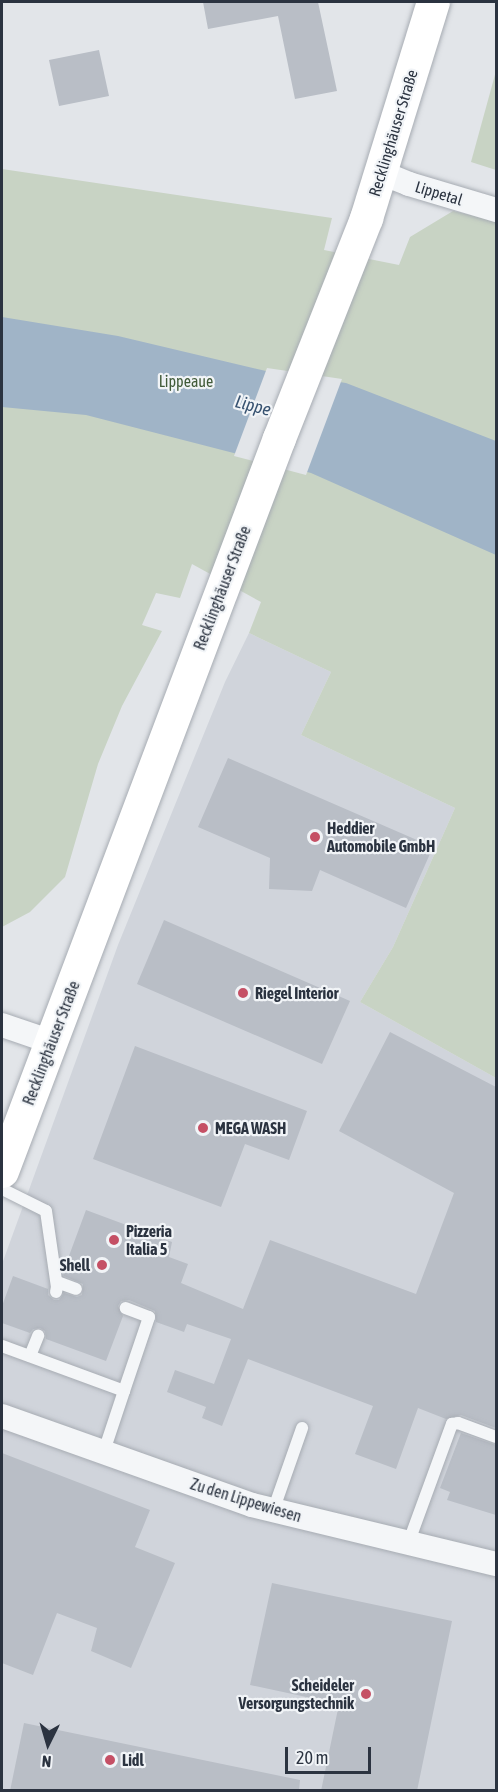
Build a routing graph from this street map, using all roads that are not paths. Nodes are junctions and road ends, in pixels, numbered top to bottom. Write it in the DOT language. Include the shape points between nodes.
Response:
graph roads {
  1 [pos="433,2"];
  2 [pos="382,173"];
  3 [pos="496,210"];
  4 [pos="2,1025"];
  5 [pos="52,1042"];
  6 [pos="2,1171"];
  7 [pos="2,1189"];
  8 [pos="76,1289"];
  9 [pos="126,1308"];
  10 [pos="38,1336"];
  11 [pos="2,1346"];
  12 [pos="30,1356"];
  13 [pos="124,1391"];
  14 [pos="2,1416"];
  15 [pos="302,1428"];
  16 [pos="496,1437"];
  17 [pos="104,1451"];
  18 [pos="273,1511"];
  19 [pos="408,1544"];
  20 [pos="496,1562"];
  1 -- 2 [label="main road, Recklinghäuser Straße"];
  2 -- 3 [label="street, Lippetal"];
  2 -- 5 [label="main road, Recklinghäuser Straße"];
  4 -- 5 [label="street"];
  5 -- 6 [label="main road, Recklinghäuser Straße"];
  7 -- 8 [label="lane" via="46,1210 56,1287"];
  9 -- 13 [label="lane" via="149,1317"];
  10 -- 12 [label="lane"];
  11 -- 12 [label="lane"];
  12 -- 13 [label="lane"];
  13 -- 17 [label="lane"];
  14 -- 17 [label="street, Zu den Lippewiesen"];
  15 -- 18 [label="lane"];
  16 -- 19 [label="lane" via="452,1424"];
  17 -- 18 [label="street, Zu den Lippewiesen"];
  18 -- 19 [label="street, Zu den Lippewiesen"];
  19 -- 20 [label="street, Zu den Lippewiesen"];
}
